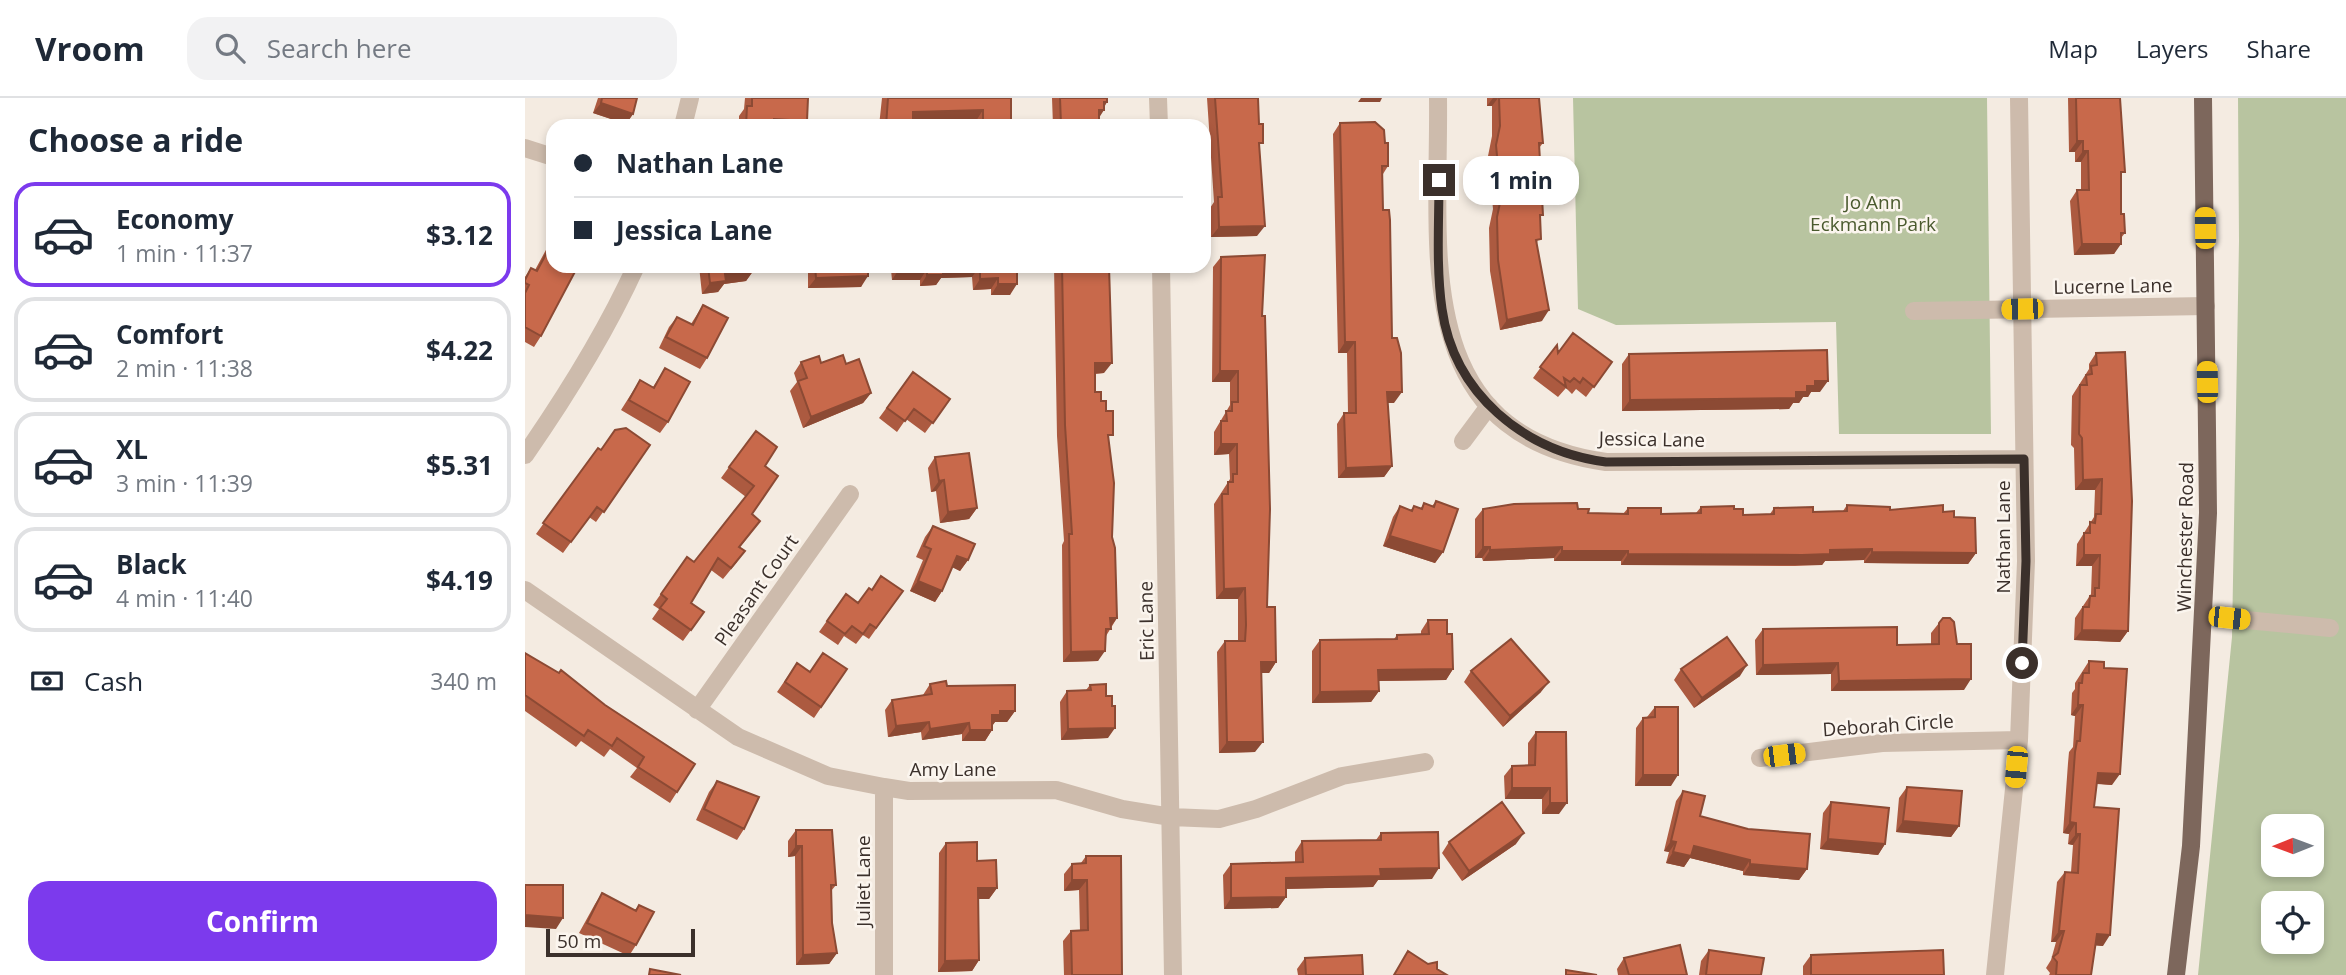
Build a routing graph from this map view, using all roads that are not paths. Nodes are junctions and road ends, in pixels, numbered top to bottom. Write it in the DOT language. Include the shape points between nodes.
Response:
graph roads {
  1 [pos="690,98"];
  2 [pos="1158,98"];
  3 [pos="1438,98"];
  4 [pos="2019,98"];
  5 [pos="2203,98"];
  6 [pos="685,119"];
  7 [pos="1159,119"];
  8 [pos="525,148"];
  9 [pos="546,155"];
  10 [pos="632,273"];
  11 [pos="1161,273"];
  12 [pos="2206,306"];
  13 [pos="2022,309"];
  14 [pos="1914,311"];
  15 [pos="1489,406"];
  16 [pos="1463,441"];
  17 [pos="525,455"];
  18 [pos="2024,459"];
  19 [pos="850,494"];
  20 [pos="525,590"];
  21 [pos="2204,616"];
  22 [pos="2330,628"];
  23 [pos="697,710"];
  24 [pos="2019,740"];
  25 [pos="1760,758"];
  26 [pos="1425,762"];
  27 [pos="884,787"];
  28 [pos="1171,817"];
  29 [pos="884,975"];
  30 [pos="1173,975"];
  31 [pos="1995,975"];
  32 [pos="2176,975"];
  1 -- 6 [label="street"];
  2 -- 7 [label="street"];
  3 -- 15 [label="street, Jessica Lane" via="1442,309 1460,364"];
  4 -- 13 [label="street, Nathan Lane"];
  5 -- 12 [label="main road, Winchester Road"];
  8 -- 9 [label="street"];
  10 -- 17 [label="street" via="566,393"];
  11 -- 28 [label="street, Eric Lane"];
  12 -- 13 [label="street, Lucerne Lane"];
  12 -- 21 [label="main road, Winchester Road"];
  13 -- 14 [label="street, Lucerne Lane"];
  13 -- 18 [label="street, Nathan Lane"];
  15 -- 16 [label="street"];
  15 -- 18 [label="street, Jessica Lane" via="1506,423 1557,451 1606,462"];
  18 -- 24 [label="street, Nathan Lane" via="2026,561"];
  19 -- 23 [label="street, Pleasant Court"];
  20 -- 23 [label="street, Amy Lane"];
  21 -- 22 [label="street"];
  21 -- 32 [label="main road, Winchester Road" via="2191,846"];
  23 -- 27 [label="street, Amy Lane" via="784,759 828,776"];
  24 -- 25 [label="street, Deborah Circle" via="1882,743"];
  24 -- 31 [label="street, Nathan Lane"];
  26 -- 28 [label="street, Amy Lane" via="1342,776 1219,818"];
  27 -- 28 [label="street, Amy Lane" via="909,791 1056,790"];
  27 -- 29 [label="street, Juliet Lane"];
  28 -- 30 [label="street, Eric Lane"];
}
